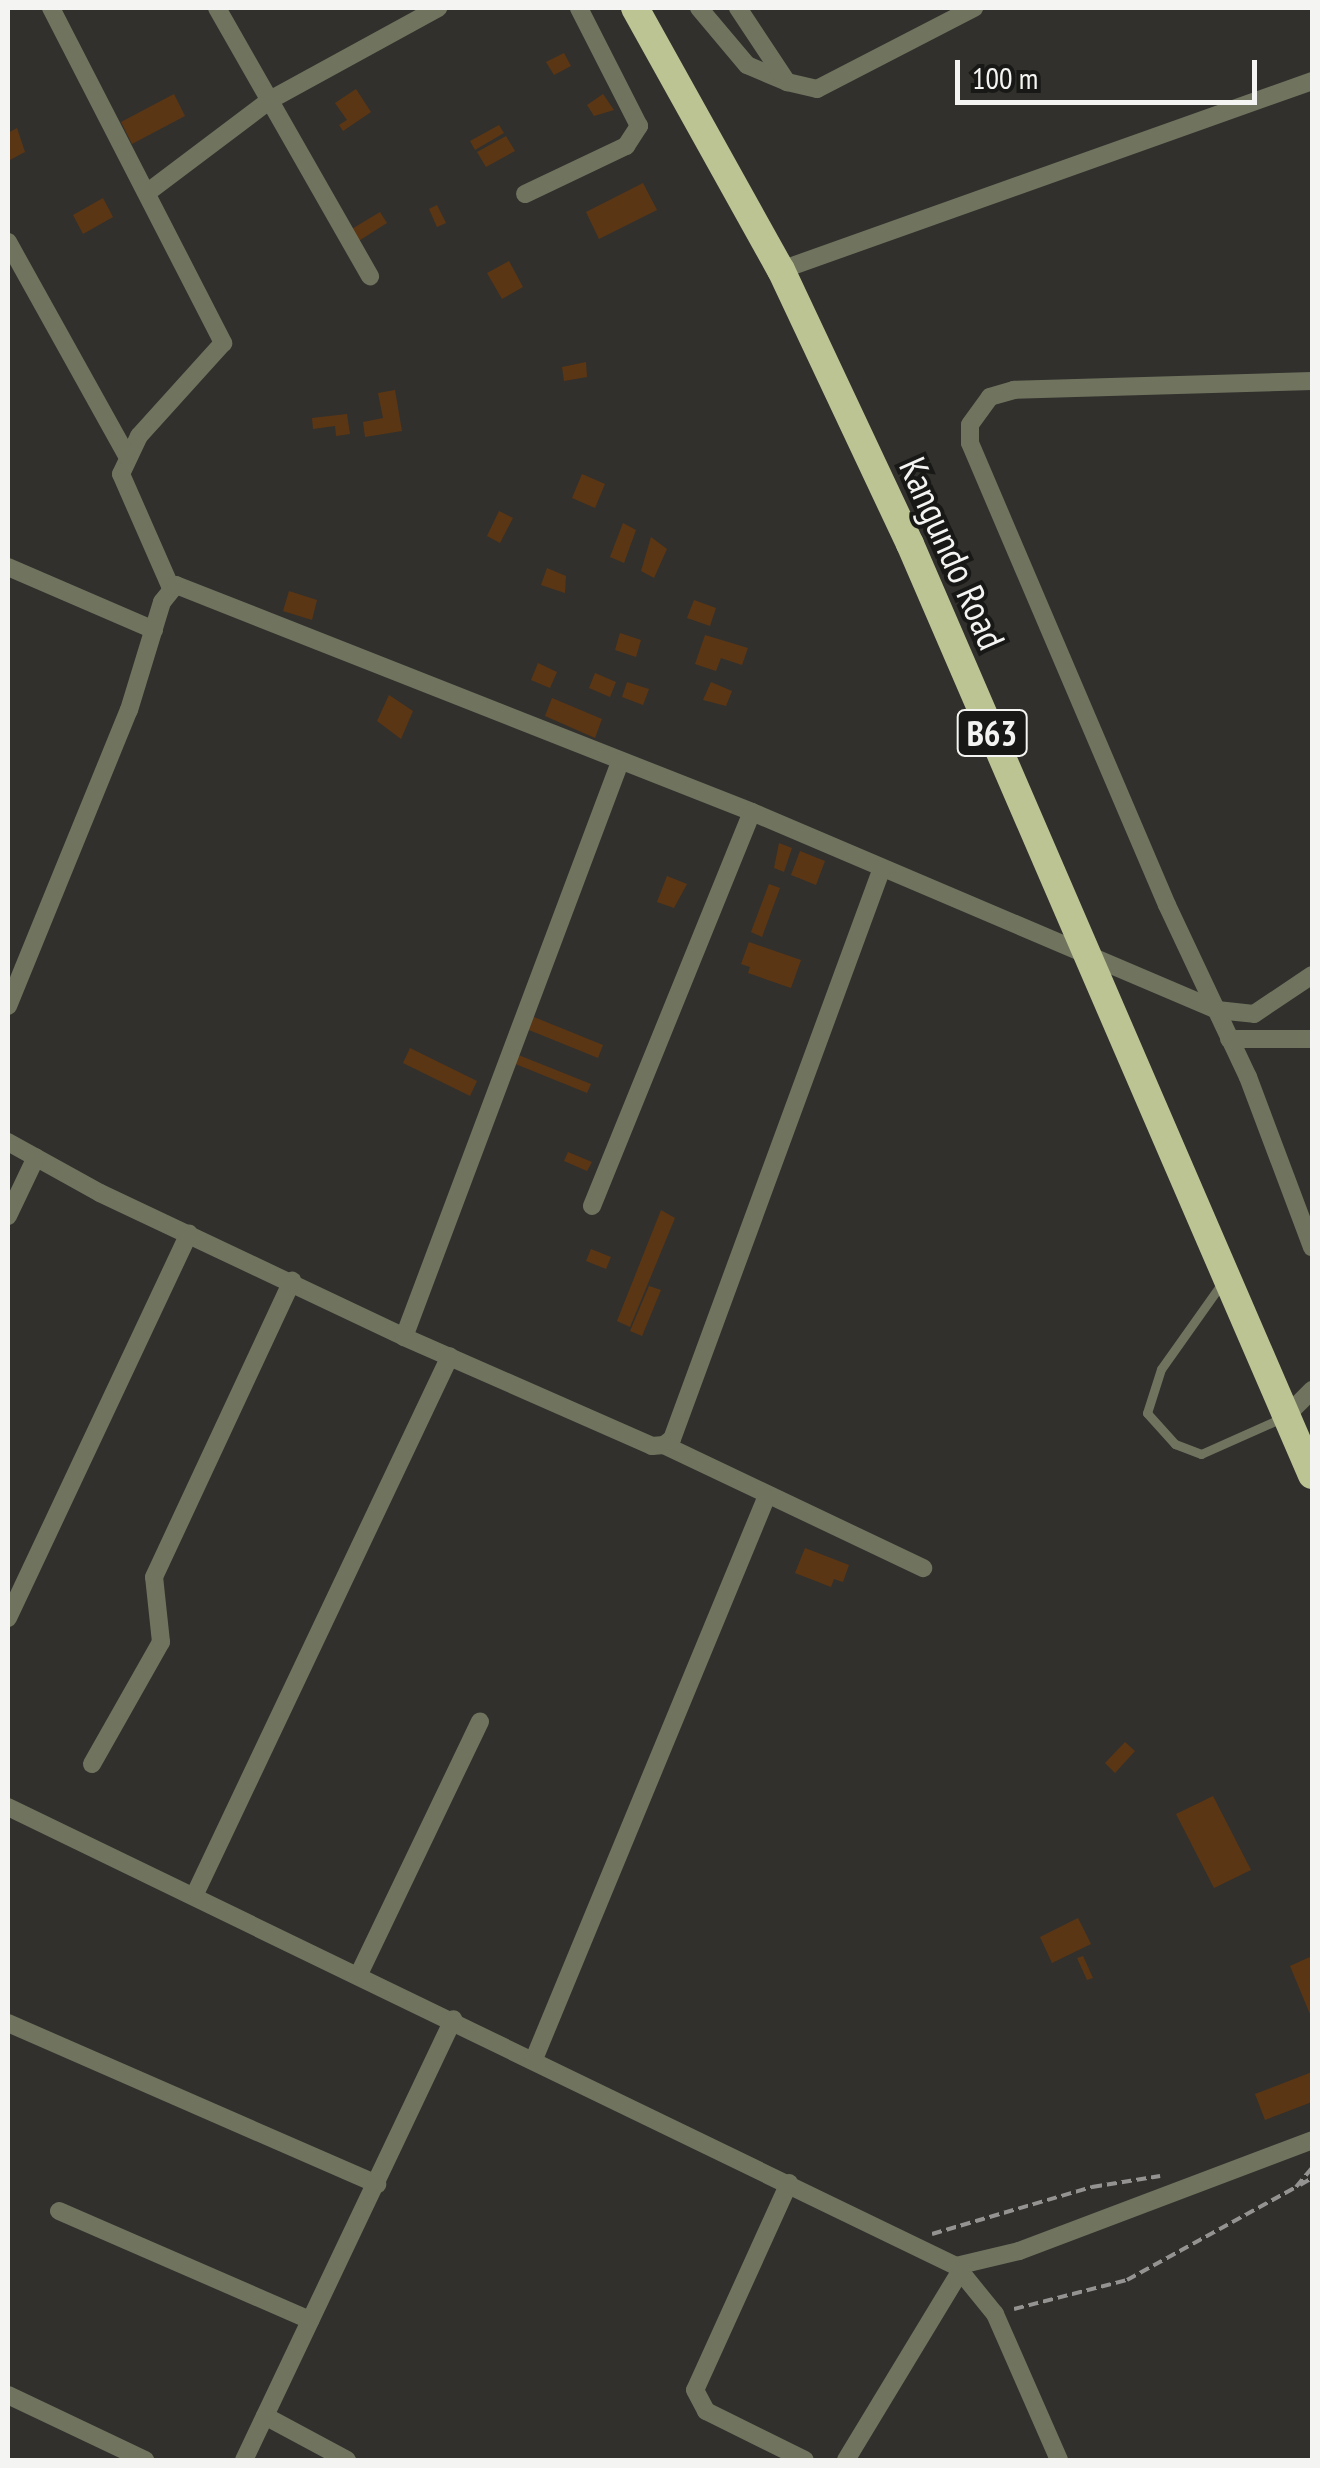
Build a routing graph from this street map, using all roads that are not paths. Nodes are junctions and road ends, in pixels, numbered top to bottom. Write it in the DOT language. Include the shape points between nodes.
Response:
graph roads {
  1 [pos="51,8"];
  2 [pos="218,8"];
  3 [pos="438,8"];
  4 [pos="580,8"];
  5 [pos="635,8"];
  6 [pos="699,8"];
  7 [pos="738,8"];
  8 [pos="974,8"];
  9 [pos="1312,81"];
  10 [pos="786,82"];
  11 [pos="270,100"];
  12 [pos="148,192"];
  13 [pos="525,194"];
  14 [pos="8,242"];
  15 [pos="781,270"];
  16 [pos="370,276"];
  17 [pos="1312,382"];
  18 [pos="127,456"];
  19 [pos="8,567"];
  20 [pos="170,588"];
  21 [pos="154,630"];
  22 [pos="620,762"];
  23 [pos="752,812"];
  24 [pos="882,868"];
  25 [pos="1088,956"];
  26 [pos="1312,976"];
  27 [pos="8,1006"];
  28 [pos="1217,1010"];
  29 [pos="1228,1039"];
  30 [pos="1312,1039"];
  31 [pos="8,1142"];
  32 [pos="36,1157"];
  33 [pos="592,1206"];
  34 [pos="8,1216"];
  35 [pos="189,1233"];
  36 [pos="1312,1247"];
  37 [pos="1227,1276"];
  38 [pos="292,1281"];
  39 [pos="404,1337"];
  40 [pos="450,1356"];
  41 [pos="1312,1390"];
  42 [pos="1286,1416"];
  43 [pos="664,1445"];
  44 [pos="1312,1475"];
  45 [pos="766,1498"];
  46 [pos="923,1568"];
  47 [pos="8,1618"];
  48 [pos="480,1722"];
  49 [pos="92,1764"];
  50 [pos="8,1807"];
  51 [pos="196,1894"];
  52 [pos="360,1974"];
  53 [pos="453,2020"];
  54 [pos="8,2023"];
  55 [pos="534,2059"];
  56 [pos="1312,2140"];
  57 [pos="790,2183"];
  58 [pos="377,2184"];
  59 [pos="58,2211"];
  60 [pos="958,2269"];
  61 [pos="310,2320"];
  62 [pos="8,2396"];
  63 [pos="265,2416"];
  64 [pos="145,2460"];
  65 [pos="244,2460"];
  66 [pos="347,2460"];
  67 [pos="805,2460"];
  68 [pos="846,2460"];
  69 [pos="1059,2460"];
  1 -- 12 [label="street"];
  2 -- 11 [label="street"];
  3 -- 11 [label="street"];
  4 -- 13 [label="street" via="639,126 626,146"];
  5 -- 15 [label="highway, Kangundo Road / B63"];
  6 -- 10 [label="street" via="746,65"];
  7 -- 10 [label="street"];
  8 -- 10 [label="street" via="817,90"];
  9 -- 15 [label="street"];
  11 -- 12 [label="street"];
  11 -- 16 [label="street"];
  12 -- 18 [label="street" via="223,343"];
  14 -- 18 [label="street"];
  15 -- 25 [label="highway, Kangundo Road / B63" via="910,544"];
  17 -- 28 [label="street" via="1014,390 990,397 970,425 970,442"];
  18 -- 20 [label="street" via="124,489"];
  19 -- 21 [label="street"];
  20 -- 21 [label="street"];
  20 -- 22 [label="street" via="186,585"];
  21 -- 27 [label="street" via="129,710"];
  22 -- 23 [label="street"];
  22 -- 39 [label="street"];
  23 -- 24 [label="street"];
  23 -- 33 [label="street"];
  24 -- 25 [label="street"];
  24 -- 43 [label="street"];
  25 -- 28 [label="street"];
  25 -- 37 [label="highway, Kangundo Road / B63"];
  26 -- 28 [label="street" via="1254,1014"];
  28 -- 29 [label="street"];
  29 -- 30 [label="street"];
  29 -- 36 [label="street"];
  31 -- 32 [label="street"];
  32 -- 34 [label="street"];
  32 -- 35 [label="street"];
  35 -- 38 [label="street"];
  35 -- 47 [label="street"];
  37 -- 42 [label="highway, Kangundo Road / B63"];
  37 -- 42 [label="lane" via="1162,1369 1146,1413 1175,1444 1201,1454"];
  38 -- 39 [label="street"];
  38 -- 49 [label="street" via="154,1577 161,1642"];
  39 -- 40 [label="street"];
  40 -- 43 [label="street"];
  40 -- 51 [label="street"];
  41 -- 42 [label="street"];
  42 -- 44 [label="highway, Kangundo Road / B63"];
  43 -- 45 [label="street"];
  45 -- 46 [label="street"];
  45 -- 55 [label="street"];
  48 -- 52 [label="street"];
  50 -- 51 [label="street"];
  51 -- 52 [label="street"];
  52 -- 53 [label="street"];
  53 -- 55 [label="street"];
  53 -- 58 [label="street"];
  54 -- 58 [label="street"];
  55 -- 57 [label="street"];
  56 -- 60 [label="street"];
  57 -- 60 [label="street"];
  57 -- 67 [label="street" via="695,2390 706,2411"];
  58 -- 61 [label="street"];
  59 -- 61 [label="street"];
  60 -- 68 [label="street"];
  60 -- 69 [label="street" via="995,2314"];
  61 -- 63 [label="street"];
  62 -- 64 [label="street"];
  63 -- 65 [label="street"];
  63 -- 66 [label="street"];
}
